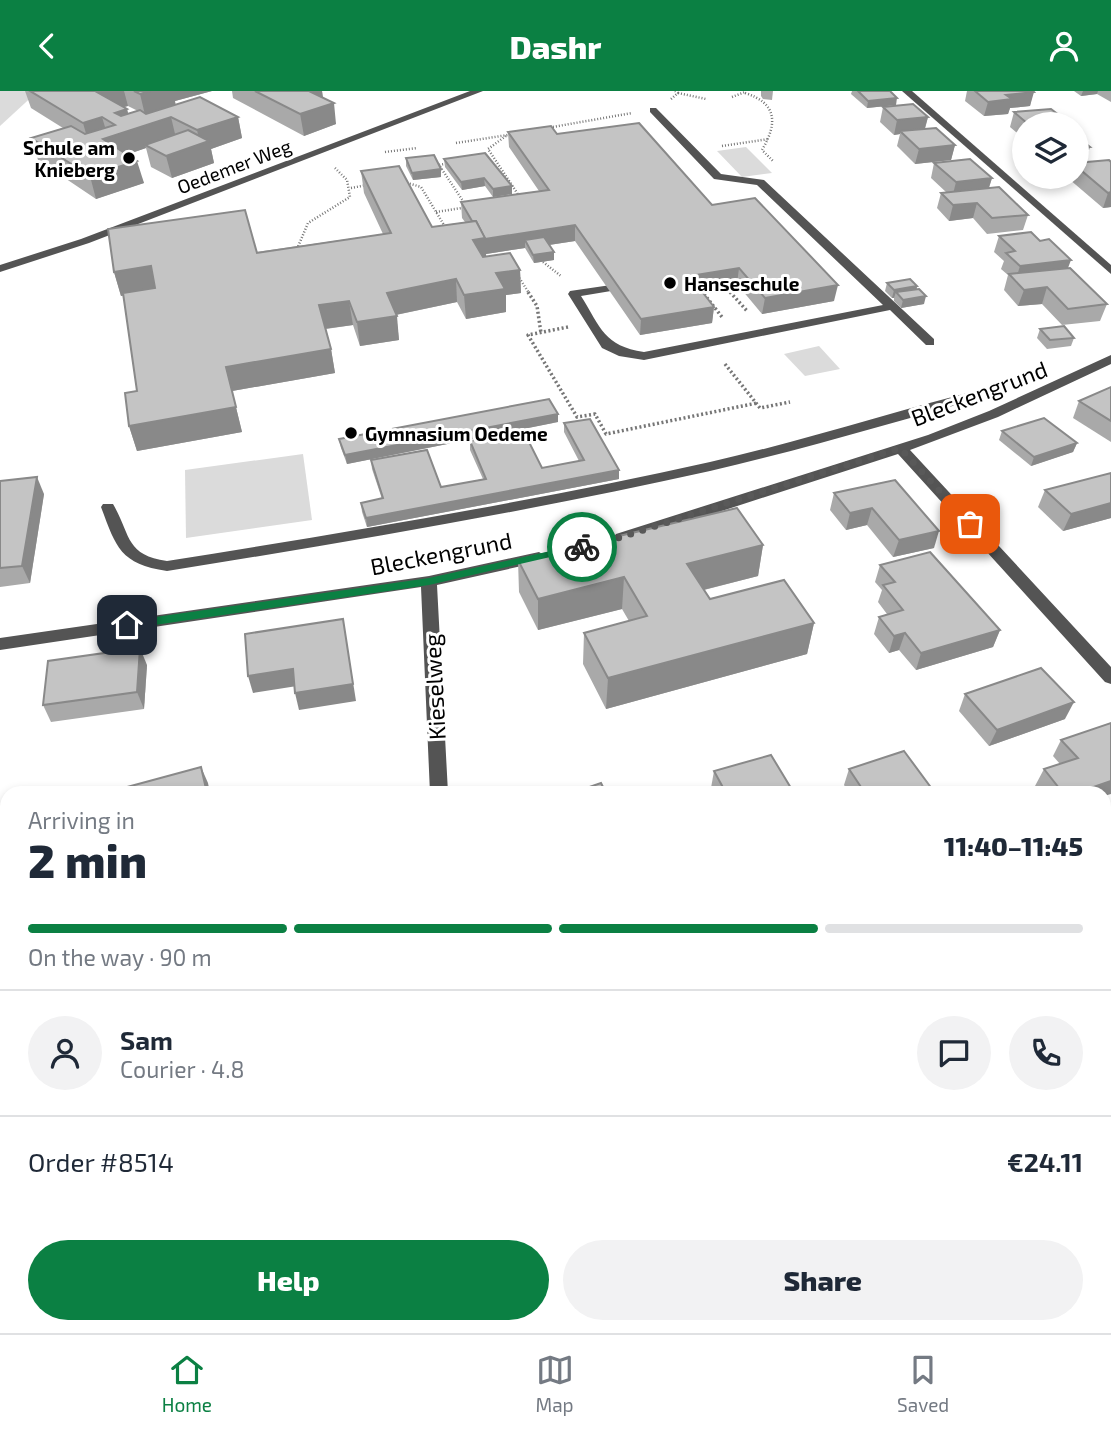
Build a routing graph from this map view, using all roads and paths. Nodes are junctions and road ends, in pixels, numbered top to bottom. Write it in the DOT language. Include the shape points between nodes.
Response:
graph roads {
  1 [pos="478,91"];
  2 [pos="907,91"];
  3 [pos="747,92"];
  4 [pos="678,93"];
  5 [pos="732,97"];
  6 [pos="706,99"];
  7 [pos="653,110"];
  8 [pos="587,120"];
  9 [pos="594,127"];
  10 [pos="547,128"];
  11 [pos="520,133"];
  12 [pos="506,135"];
  13 [pos="481,139"];
  14 [pos="456,143"];
  15 [pos="488,149"];
  16 [pos="692,150"];
  17 [pos="452,163"];
  18 [pos="401,181"];
  19 [pos="376,184"];
  20 [pos="521,199"];
  21 [pos="436,212"];
  22 [pos="450,235"];
  23 [pos="293,260"];
  24 [pos="509,268"];
  25 [pos="0,269"];
  26 [pos="1111,271"];
  27 [pos="607,288"];
  28 [pos="701,290"];
  29 [pos="889,307"];
  30 [pos="571,327"];
  31 [pos="541,333"];
  32 [pos="739,337"];
  33 [pos="930,342"];
  34 [pos="1111,359"];
  35 [pos="735,376"];
  36 [pos="987,392"];
  37 [pos="790,402"];
  38 [pos="757,403"];
  39 [pos="900,448"];
  40 [pos="108,507"];
  41 [pos="612,540"];
  42 [pos="559,552"];
  43 [pos="429,581"];
  44 [pos="0,644"];
  45 [pos="1111,678"];
  46 [pos="439,786"];
  1 -- 25 [label="street, Oedemer Weg" via="98,237"];
  2 -- 26 [label="street"];
  3 -- 5 [label="path"];
  3 -- 16 [label="path" via="757,95 772,111 769,139"];
  4 -- 6 [label="path"];
  7 -- 8 [label="path"];
  7 -- 16 [label="street"];
  8 -- 9 [label="path"];
  8 -- 10 [label="path"];
  11 -- 12 [label="path"];
  12 -- 13 [label="path"];
  12 -- 15 [label="path"];
  13 -- 14 [label="path"];
  13 -- 15 [label="path"];
  15 -- 20 [label="path"];
  16 -- 29 [label="street" via="718,177 760,182"];
  17 -- 21 [label="path" via="439,165 467,208"];
  18 -- 21 [label="path" via="421,187"];
  19 -- 23 [label="path" via="351,188 350,197 307,223"];
  21 -- 22 [label="path"];
  24 -- 31 [label="path" via="519,275 537,306"];
  27 -- 32 [label="street" via="574,294 606,345 623,352 644,356"];
  28 -- 32 [label="path"];
  29 -- 32 [label="street"];
  29 -- 33 [label="street"];
  30 -- 31 [label="path"];
  31 -- 38 [label="path" via="528,335 577,417 595,414 606,434"];
  34 -- 39 [label="street, Bleckengrund" via="1055,389"];
  35 -- 38 [label="path"];
  36 -- 40 [label="street" via="788,447 567,496 167,566 145,564 128,554"];
  37 -- 38 [label="path" via="760,408"];
  39 -- 41 [label="street, Bleckengrund"];
  39 -- 45 [label="street"];
  42 -- 43 [label="street, Bleckengrund"];
  43 -- 44 [label="street, Bleckengrund"];
  43 -- 46 [label="street, Kieselweg"];
}
